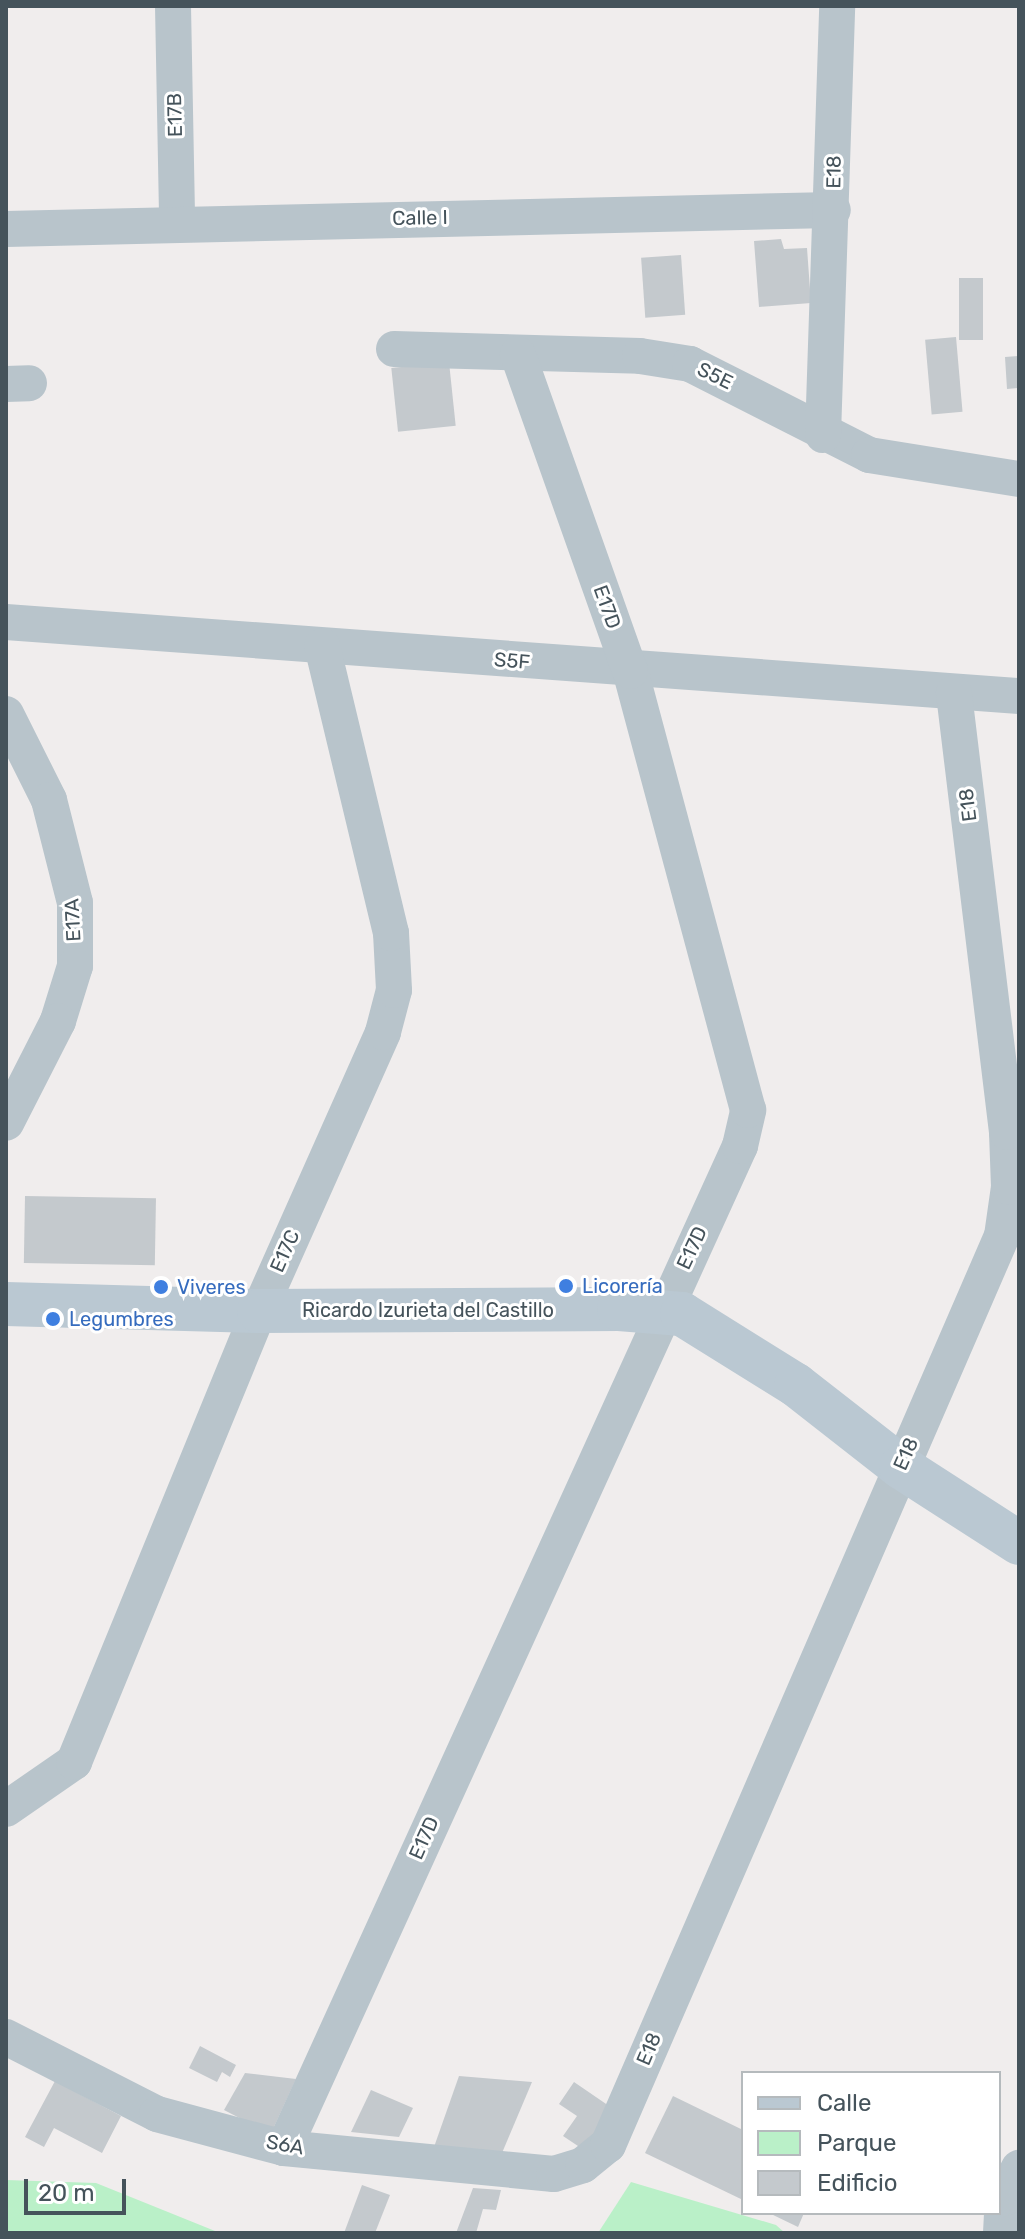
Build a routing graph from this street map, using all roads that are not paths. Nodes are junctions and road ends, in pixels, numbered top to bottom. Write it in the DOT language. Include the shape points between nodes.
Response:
graph roads {
  1 [pos="173,6"];
  2 [pos="837,6"];
  3 [pos="833,210"];
  4 [pos="177,224"];
  5 [pos="6,229"];
  6 [pos="394,349"];
  7 [pos="518,354"];
  8 [pos="823,435"];
  9 [pos="1019,479"];
  10 [pos="6,622"];
  11 [pos="322,646"];
  12 [pos="630,671"];
  13 [pos="954,693"];
  14 [pos="1019,696"];
  15 [pos="6,714"];
  16 [pos="6,1123"];
  17 [pos="6,1304"];
  18 [pos="663,1310"];
  19 [pos="259,1311"];
  20 [pos="901,1467"];
  21 [pos="1019,1543"];
  22 [pos="6,1809"];
  23 [pos="6,2037"];
  24 [pos="284,2148"];
  25 [pos="583,2165"];
  26 [pos="1019,2168"];
  27 [pos="1001,2233"];
  1 -- 4 [label="street, E17B"];
  2 -- 3 [label="street, E18"];
  3 -- 4 [label="street, Calle I"];
  3 -- 8 [label="street, E18"];
  4 -- 5 [label="street, Calle I"];
  6 -- 7 [label="street, S5E"];
  7 -- 8 [label="street, S5E" via="640,356 690,364"];
  7 -- 12 [label="street, E17D"];
  8 -- 9 [label="street, S5E" via="869,455"];
  10 -- 11 [label="street, S5F"];
  11 -- 12 [label="street, S5F"];
  11 -- 19 [label="street, E17C" via="391,933 394,990 383,1032"];
  12 -- 13 [label="street, S5F"];
  12 -- 18 [label="street, E17D" via="748,1110 740,1146"];
  13 -- 14 [label="street, S5F"];
  13 -- 20 [label="street, E18" via="1009,1187 1002,1236"];
  15 -- 16 [label="street, E17A" via="49,800 75,903 75,966 62,1007"];
  17 -- 19 [label="street, Ricardo Izurieta del Castillo"];
  18 -- 19 [label="street, Ricardo Izurieta del Castillo"];
  18 -- 20 [label="street, Ricardo Izurieta del Castillo" via="700,1324 796,1385"];
  18 -- 24 [label="street, E17D"];
  19 -- 22 [label="street, E17C" via="74,1762"];
  20 -- 21 [label="street, Ricardo Izurieta del Castillo"];
  20 -- 25 [label="street, E18" via="608,2145"];
  23 -- 24 [label="street, S6A" via="157,2114"];
  24 -- 25 [label="street, S6A" via="554,2174"];
  26 -- 27 [label="street" via="1003,2199"];
}
